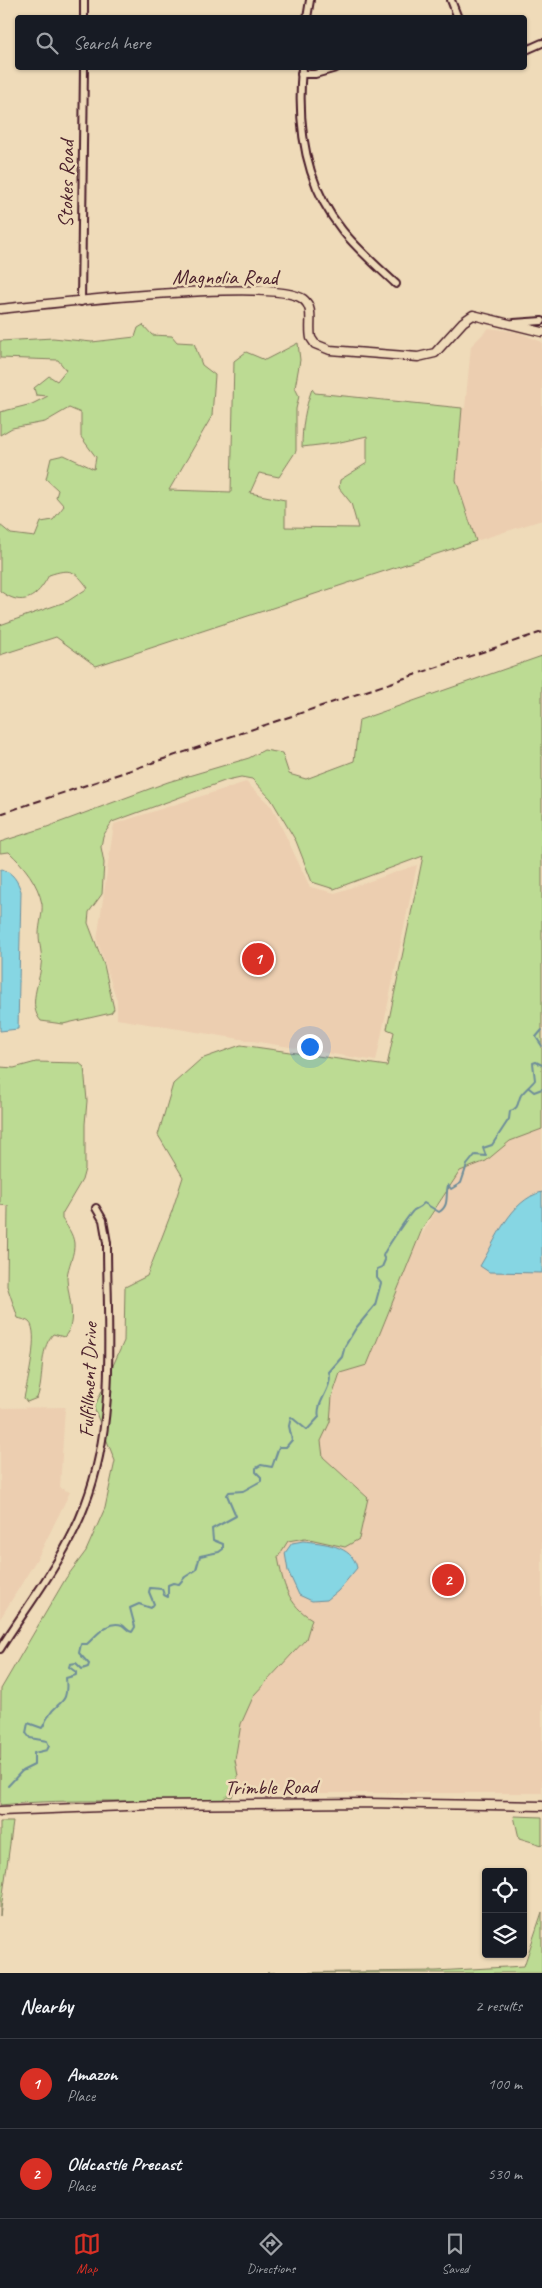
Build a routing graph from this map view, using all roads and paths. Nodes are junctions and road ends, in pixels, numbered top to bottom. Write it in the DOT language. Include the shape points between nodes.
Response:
graph roads {
  1 [pos="84,0"];
  2 [pos="310,0"];
  3 [pos="451,0"];
  4 [pos="84,15"];
  5 [pos="308,15"];
  6 [pos="457,15"];
  7 [pos="542,42"];
  8 [pos="527,50"];
  9 [pos="84,70"];
  10 [pos="329,70"];
  11 [pos="302,71"];
  12 [pos="396,284"];
  13 [pos="81,302"];
  14 [pos="0,309"];
  15 [pos="542,321"];
  16 [pos="513,323"];
  17 [pos="542,332"];
  18 [pos="96,1208"];
  19 [pos="0,1649"];
  20 [pos="542,1806"];
  21 [pos="0,1811"];
  1 -- 4 [label="street"];
  2 -- 5 [label="street"];
  3 -- 6 [label="street"];
  7 -- 8 [label="street"];
  9 -- 13 [label="street, Stokes Road"];
  10 -- 11 [label="street" via="315,74"];
  11 -- 12 [label="street" via="299,101 302,140 322,199 341,230"];
  13 -- 14 [label="street, Magnolia Road"];
  13 -- 16 [label="street, Magnolia Road" via="210,291 282,292 304,300 309,307 311,338 323,349 418,357 435,353 473,315"];
  15 -- 16 [label="street"];
  16 -- 17 [label="street, Magnolia Road"];
  18 -- 19 [label="street, Fulfillment Drive" via="103,1220 107,1243 108,1398 102,1444 85,1506 62,1553"];
  20 -- 21 [label="street, Trimble Road" via="366,1803"];
}
